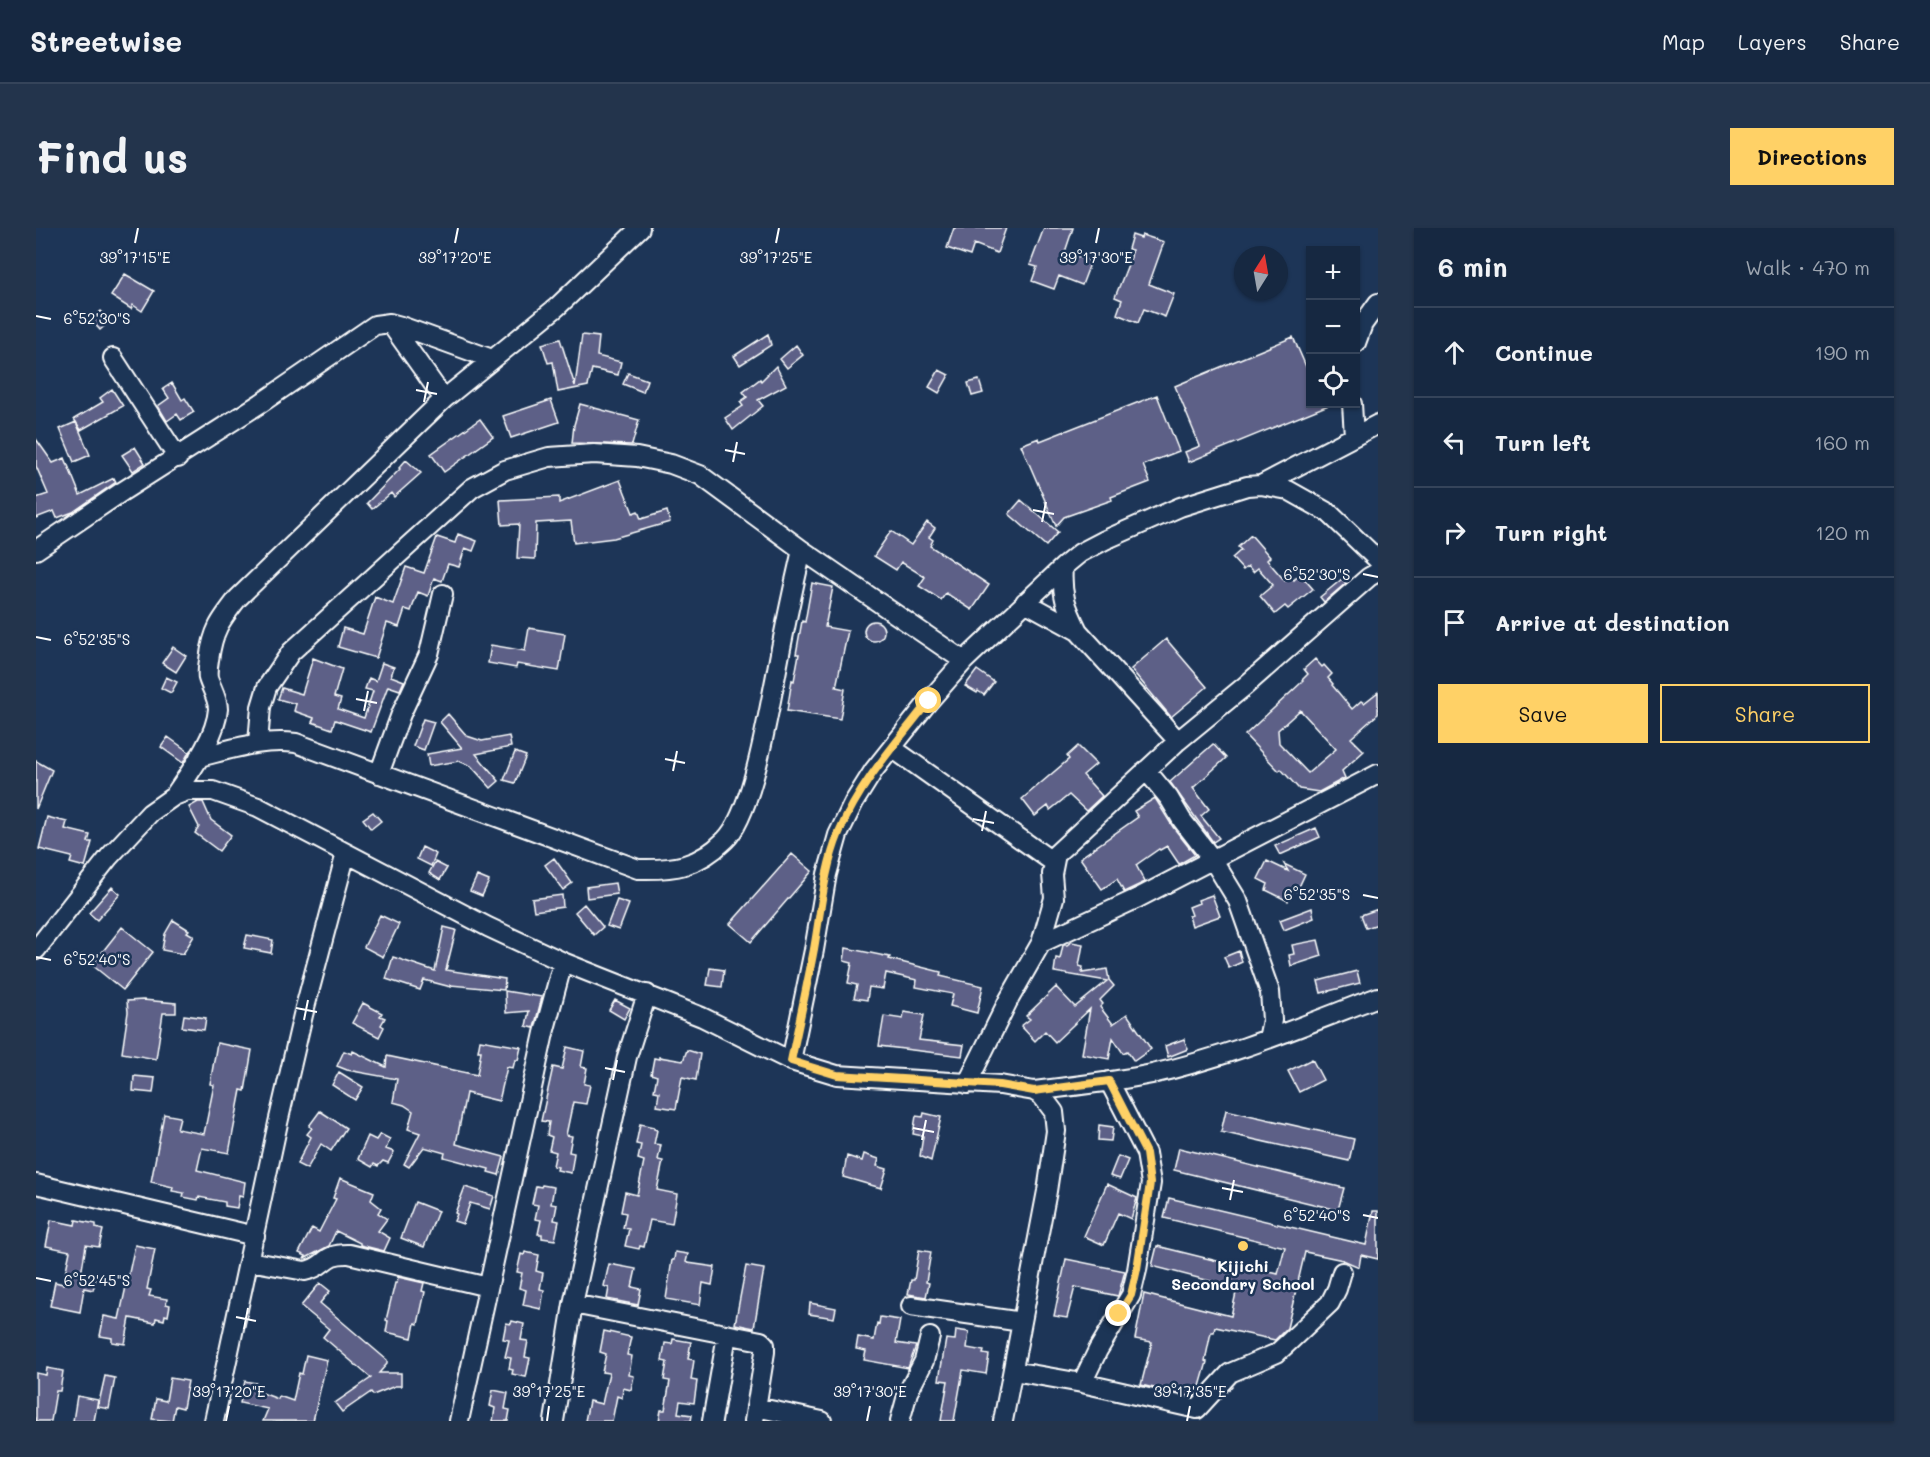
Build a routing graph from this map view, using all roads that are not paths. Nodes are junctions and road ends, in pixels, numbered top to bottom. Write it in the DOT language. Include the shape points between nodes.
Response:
graph roads {
  1 [pos="640,228"];
  2 [pos="1378,303"];
  3 [pos="390,323"];
  4 [pos="1360,332"];
  5 [pos="113,358"];
  6 [pos="492,359"];
  7 [pos="444,399"];
  8 [pos="1352,408"];
  9 [pos="1378,424"];
  10 [pos="1354,436"];
  11 [pos="178,458"];
  12 [pos="1261,485"];
  13 [pos="36,550"];
  14 [pos="802,550"];
  15 [pos="1378,560"];
  16 [pos="1063,567"];
  17 [pos="1378,572"];
  18 [pos="444,594"];
  19 [pos="1025,602"];
  20 [pos="1078,631"];
  21 [pos="964,661"];
  22 [pos="1178,741"];
  23 [pos="258,743"];
  24 [pos="892,748"];
  25 [pos="199,757"];
  26 [pos="1146,770"];
  27 [pos="379,774"];
  28 [pos="1378,774"];
  29 [pos="174,796"];
  30 [pos="346,853"];
  31 [pos="1213,860"];
  32 [pos="1053,862"];
  33 [pos="1041,943"];
  34 [pos="36,950"];
  35 [pos="562,962"];
  36 [pos="647,994"];
  37 [pos="1378,997"];
  38 [pos="1268,1039"];
  39 [pos="791,1061"];
  40 [pos="1109,1081"];
  41 [pos="967,1084"];
  42 [pos="1034,1091"];
  43 [pos="36,1184"];
  44 [pos="255,1236"];
  45 [pos="249,1261"];
  46 [pos="1342,1272"];
  47 [pos="488,1287"];
  48 [pos="573,1304"];
  49 [pos="911,1306"];
  50 [pos="1022,1322"];
  51 [pos="727,1335"];
  52 [pos="930,1337"];
  53 [pos="1013,1371"];
  54 [pos="1082,1383"];
  55 [pos="755,1414"];
  56 [pos="214,1421"];
  57 [pos="459,1421"];
  58 [pos="554,1421"];
  59 [pos="712,1421"];
  60 [pos="822,1421"];
  61 [pos="900,1421"];
  62 [pos="1004,1421"];
  1 -- 6 [label="street" via="557,306"];
  2 -- 4 [label="street"];
  3 -- 6 [label="street"];
  3 -- 7 [label="street"];
  3 -- 11 [label="street" via="366,330"];
  5 -- 11 [label="street"];
  6 -- 7 [label="street"];
  7 -- 25 [label="street" via="224,616 213,638 207,675 218,709"];
  8 -- 10 [label="street"];
  9 -- 10 [label="street"];
  10 -- 12 [label="street"];
  11 -- 13 [label="street"];
  12 -- 15 [label="street" via="1288,490 1329,513"];
  12 -- 16 [label="street" via="1180,507 1105,540"];
  14 -- 21 [label="street"];
  14 -- 23 [label="street" via="700,475 671,464 594,454 549,457 505,470 472,488 291,652 267,687"];
  14 -- 27 [label="street" via="746,803 737,826 726,840 695,863 668,870 638,869"];
  16 -- 19 [label="street"];
  16 -- 20 [label="street" via="1063,597"];
  17 -- 22 [label="street"];
  18 -- 27 [label="street" via="429,654"];
  19 -- 20 [label="street"];
  19 -- 21 [label="street"];
  20 -- 22 [label="street"];
  21 -- 24 [label="street"];
  22 -- 26 [label="street"];
  23 -- 25 [label="street"];
  23 -- 27 [label="street" via="296,743"];
  24 -- 32 [label="street"];
  24 -- 39 [label="street" via="854,802 838,835"];
  25 -- 29 [label="street"];
  26 -- 31 [label="street"];
  26 -- 32 [label="street" via="1063,847"];
  28 -- 31 [label="street"];
  29 -- 30 [label="street" via="198,790 233,796"];
  29 -- 34 [label="street" via="132,831"];
  30 -- 35 [label="street"];
  30 -- 44 [label="street" via="296,1047"];
  31 -- 33 [label="street"];
  31 -- 38 [label="street" via="1238,901 1270,992 1272,1020"];
  32 -- 33 [label="street" via="1054,898"];
  33 -- 41 [label="street"];
  35 -- 36 [label="street"];
  35 -- 47 [label="street"];
  36 -- 39 [label="street"];
  36 -- 48 [label="street" via="627,1057"];
  37 -- 38 [label="street"];
  38 -- 40 [label="street" via="1151,1074"];
  39 -- 41 [label="street" via="837,1075"];
  40 -- 42 [label="street"];
  40 -- 54 [label="street" via="1146,1153 1150,1183 1131,1295"];
  41 -- 42 [label="street"];
  42 -- 50 [label="street" via="1054,1112 1056,1131"];
  43 -- 44 [label="street"];
  44 -- 45 [label="street"];
  45 -- 47 [label="street" via="304,1271 313,1270 331,1255 349,1254"];
  45 -- 56 [label="street"];
  46 -- 54 [label="street" via="1330,1303 1277,1353 1230,1373 1197,1409"];
  47 -- 57 [label="street"];
  48 -- 51 [label="street"];
  48 -- 58 [label="street"];
  49 -- 50 [label="street"];
  50 -- 53 [label="street"];
  51 -- 55 [label="street" via="753,1338 765,1345"];
  51 -- 59 [label="street"];
  52 -- 61 [label="street"];
  53 -- 54 [label="street"];
  53 -- 62 [label="street"];
  55 -- 60 [label="street"];
}
